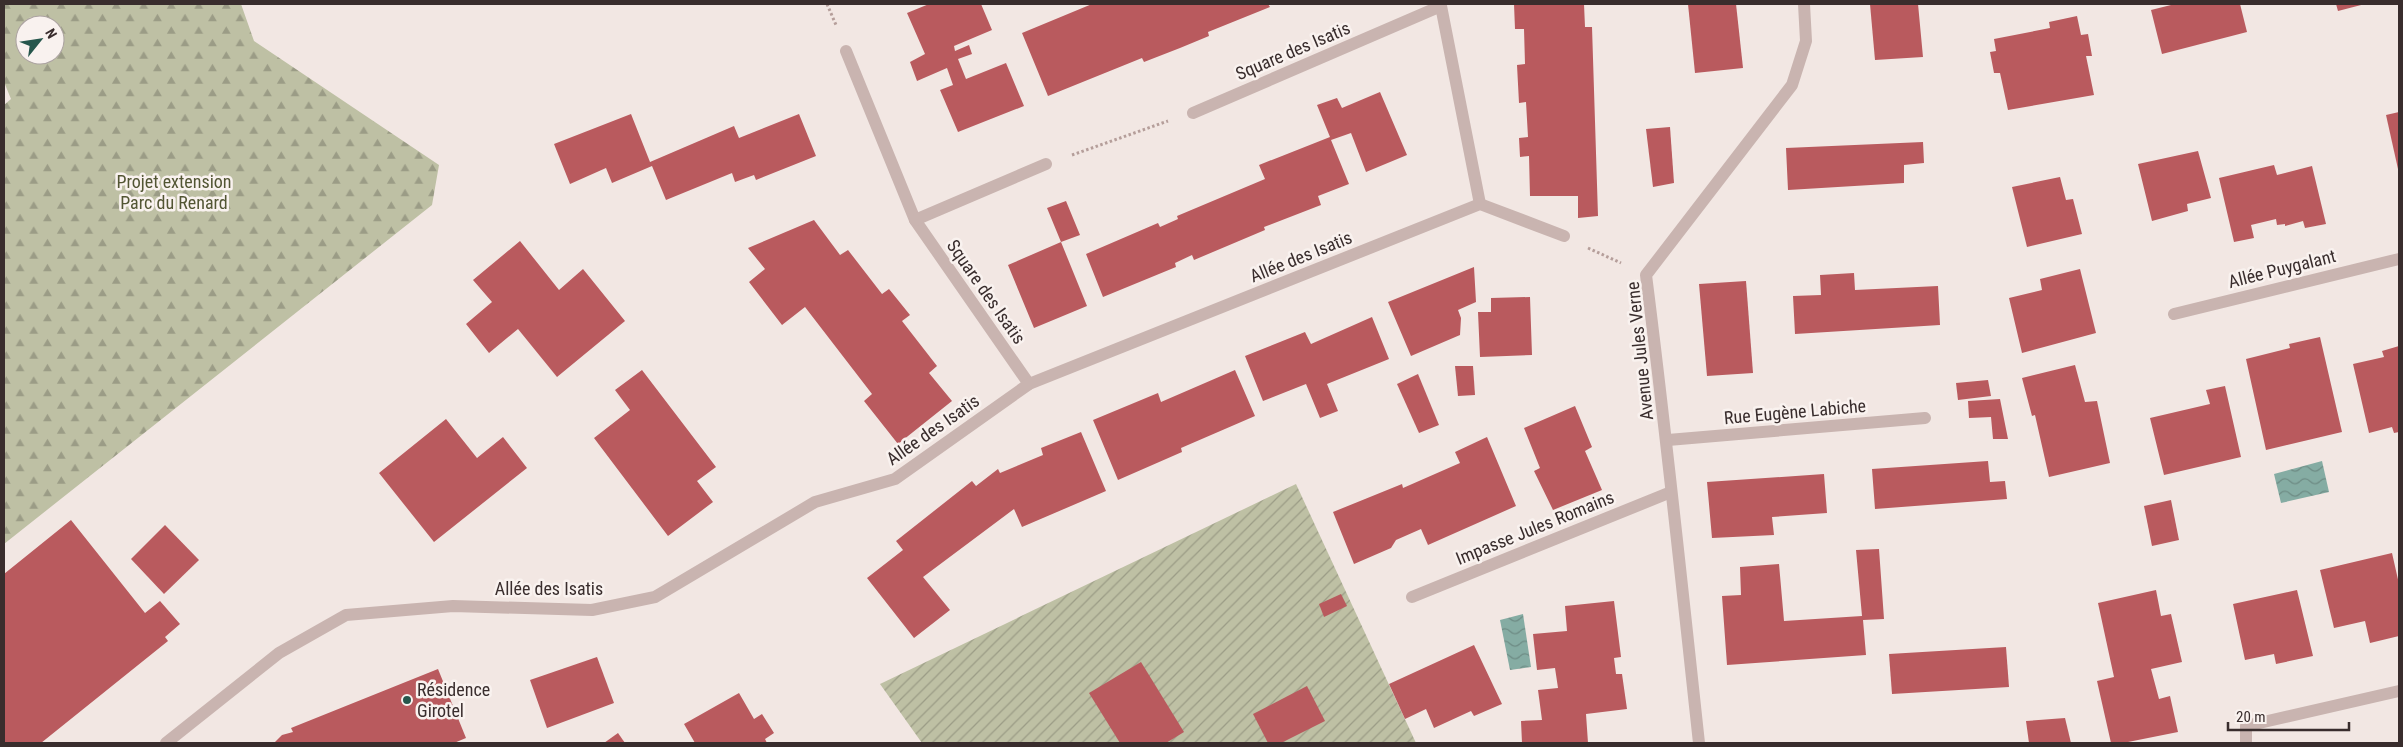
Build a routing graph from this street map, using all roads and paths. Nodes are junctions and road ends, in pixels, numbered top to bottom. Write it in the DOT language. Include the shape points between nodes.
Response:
graph roads {
  1 [pos="1804,4"];
  2 [pos="846,51"];
  3 [pos="1193,113"];
  4 [pos="1046,164"];
  5 [pos="1480,204"];
  6 [pos="915,220"];
  7 [pos="1564,236"];
  8 [pos="2399,258"];
  9 [pos="1646,276"];
  10 [pos="2174,314"];
  11 [pos="1029,384"];
  12 [pos="1925,418"];
  13 [pos="1668,440"];
  14 [pos="1671,492"];
  15 [pos="1412,598"];
  16 [pos="2399,691"];
  17 [pos="166,743"];
  18 [pos="1699,743"];
  19 [pos="2246,743"];
  1 -- 9 [label="street, Avenue Jules Verne" via="1806,41 1792,85"];
  2 -- 6 [label="street, Square des Isatis"];
  3 -- 4 [label="path"];
  3 -- 5 [label="street, Square des Isatis" via="1441,6"];
  4 -- 6 [label="street"];
  5 -- 7 [label="street"];
  5 -- 11 [label="street, Allée des Isatis"];
  6 -- 11 [label="street, Square des Isatis"];
  7 -- 9 [label="path"];
  8 -- 10 [label="street, Allée Puygalant"];
  9 -- 13 [label="street, Avenue Jules Verne"];
  11 -- 17 [label="street, Allée des Isatis" via="895,479 815,502 655,597 592,610 453,606 346,615 280,653"];
  12 -- 13 [label="street, Rue Eugène Labiche"];
  13 -- 14 [label="street, Avenue Jules Verne"];
  14 -- 15 [label="street, Impasse Jules Romains"];
  14 -- 18 [label="street, Avenue Jules Verne"];
  16 -- 19 [label="street" via="2246,726"];
}
